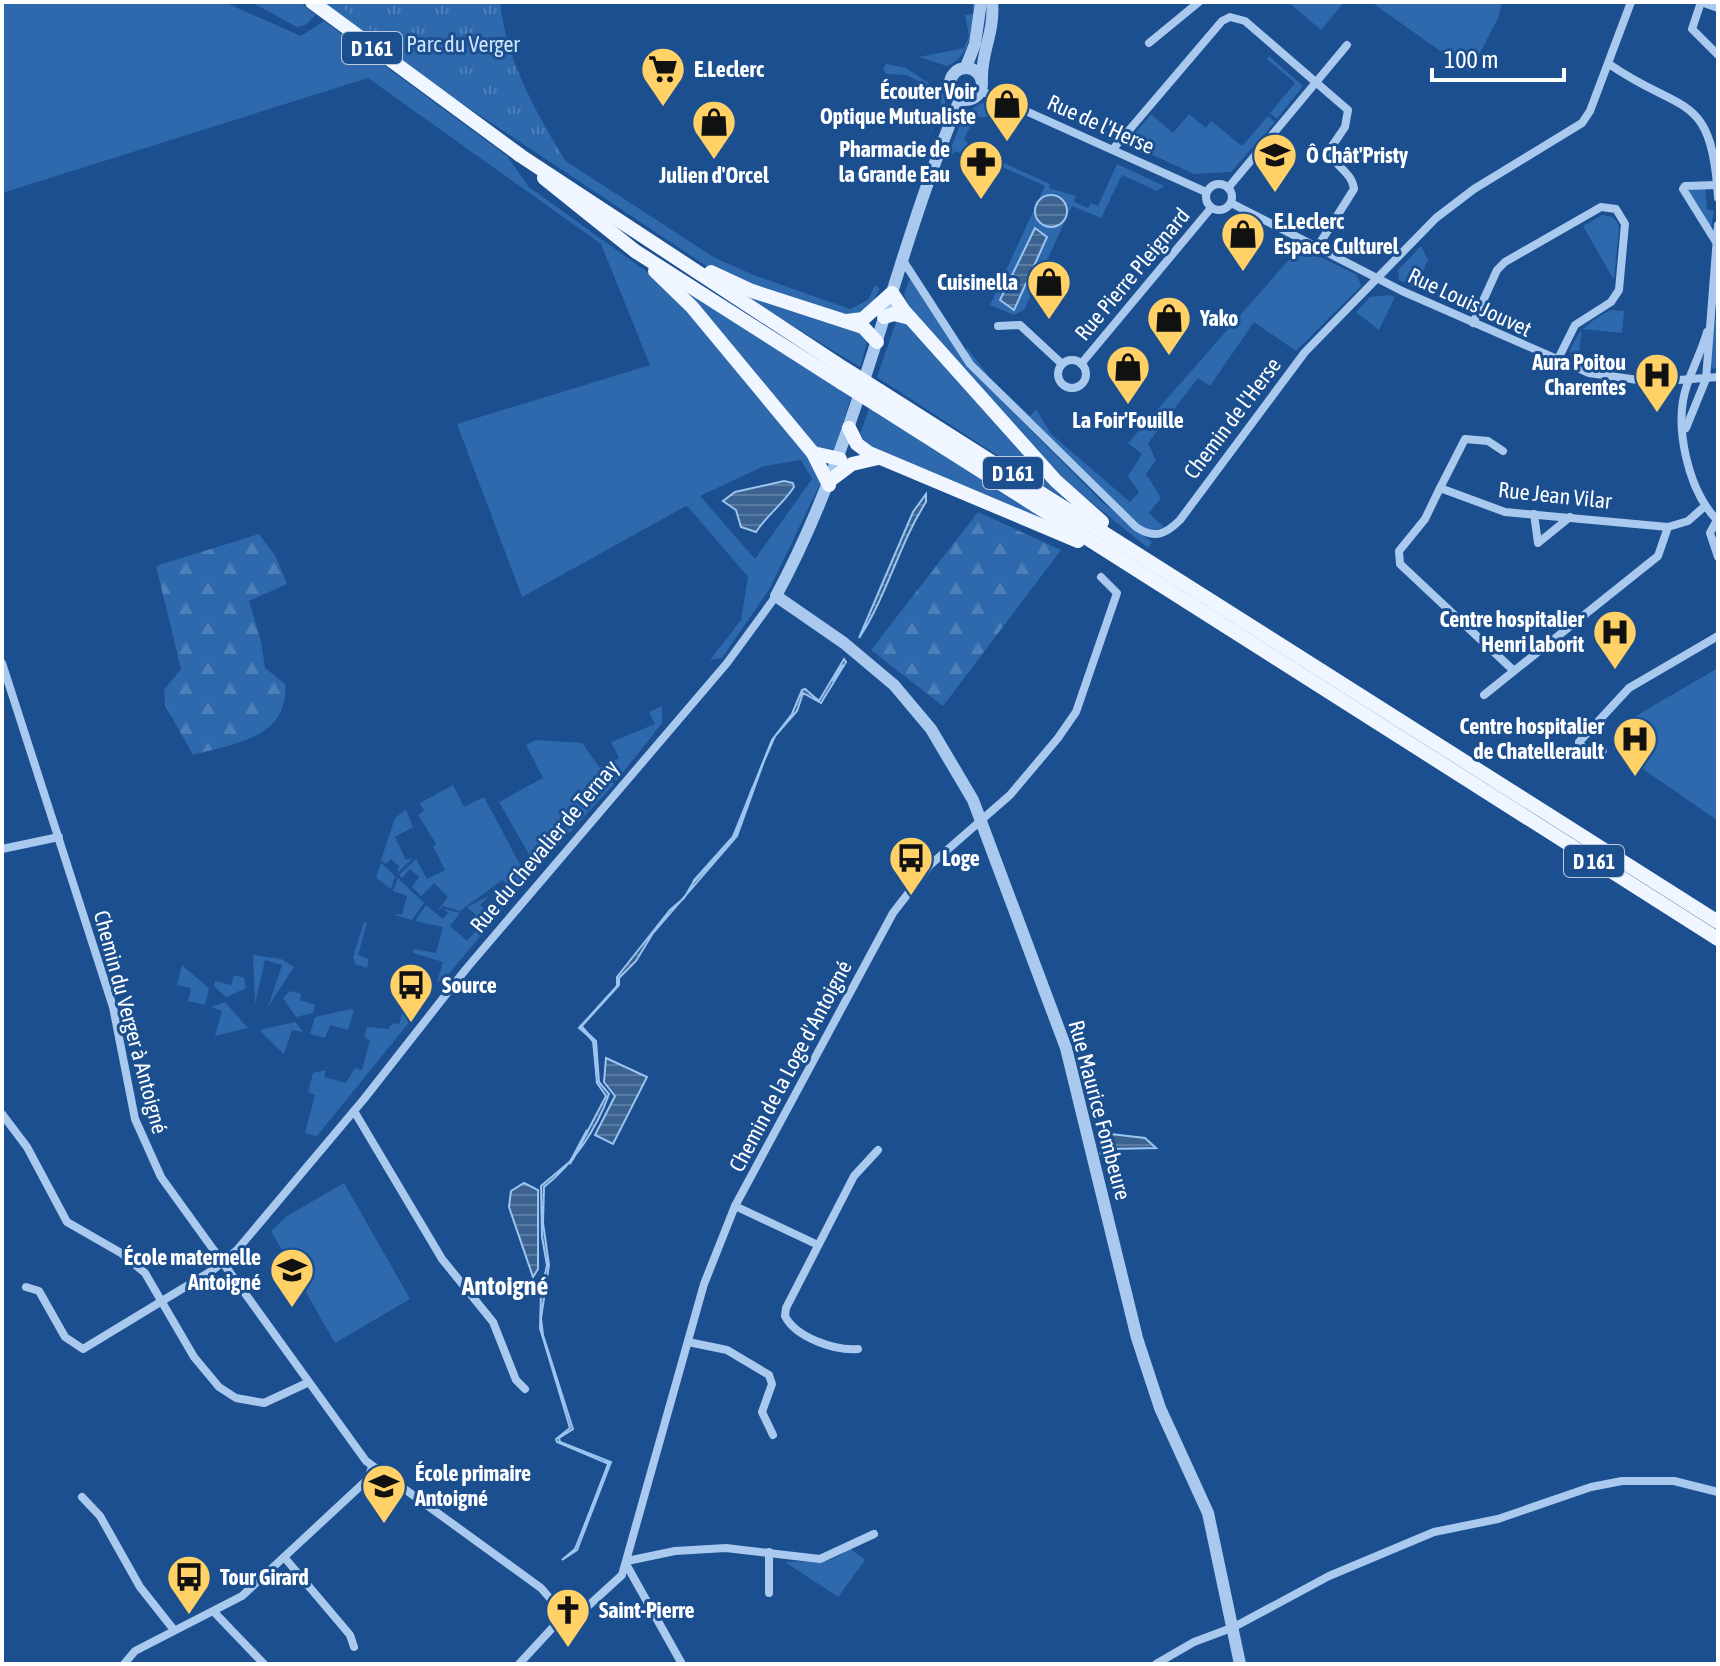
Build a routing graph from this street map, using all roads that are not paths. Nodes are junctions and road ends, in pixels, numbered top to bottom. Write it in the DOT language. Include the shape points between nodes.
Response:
graph roads {
  1 [pos="312,2"];
  2 [pos="981,2"];
  3 [pos="992,2"];
  4 [pos="1199,2"];
  5 [pos="1631,2"];
  6 [pos="1701,2"];
  7 [pos="1718,8"];
  8 [pos="1149,43"];
  9 [pos="1347,45"];
  10 [pos="1718,55"];
  11 [pos="1609,64"];
  12 [pos="966,67"];
  13 [pos="1317,81"];
  14 [pos="981,85"];
  15 [pos="960,99"];
  16 [pos="1113,149"];
  17 [pos="521,156"];
  18 [pos="1717,185"];
  19 [pos="1228,188"];
  20 [pos="1206,192"];
  21 [pos="1718,198"];
  22 [pos="1231,203"];
  23 [pos="1211,208"];
  24 [pos="1718,225"];
  25 [pos="1716,242"];
  26 [pos="1318,246"];
  27 [pos="635,251"];
  28 [pos="677,258"];
  29 [pos="902,259"];
  30 [pos="1379,278"];
  31 [pos="892,293"];
  32 [pos="884,317"];
  33 [pos="910,318"];
  34 [pos="847,321"];
  35 [pos="1473,323"];
  36 [pos="998,326"];
  37 [pos="1707,332"];
  38 [pos="877,342"];
  39 [pos="1557,361"];
  40 [pos="1062,364"];
  41 [pos="1081,364"];
  42 [pos="844,376"];
  43 [pos="1718,377"];
  44 [pos="1706,379"];
  45 [pos="1688,380"];
  46 [pos="849,428"];
  47 [pos="1684,431"];
  48 [pos="1503,451"];
  49 [pos="813,453"];
  50 [pos="879,458"];
  51 [pos="840,459"];
  52 [pos="831,482"];
  53 [pos="1440,488"];
  54 [pos="1705,506"];
  55 [pos="1534,514"];
  56 [pos="1570,517"];
  57 [pos="1668,527"];
  58 [pos="1718,557"];
  59 [pos="1139,562"];
  60 [pos="1101,577"];
  61 [pos="776,596"];
  62 [pos="1718,636"];
  63 [pos="2,663"];
  64 [pos="1513,670"];
  65 [pos="1484,695"];
  66 [pos="1603,750"];
  67 [pos="981,821"];
  68 [pos="59,837"];
  69 [pos="2,849"];
  70 [pos="1718,922"];
  71 [pos="1718,939"];
  72 [pos="354,1111"];
  73 [pos="2,1114"];
  74 [pos="878,1150"];
  75 [pos="735,1206"];
  76 [pos="818,1245"];
  77 [pos="223,1262"];
  78 [pos="26,1287"];
  79 [pos="163,1301"];
  80 [pos="688,1342"];
  81 [pos="858,1349"];
  82 [pos="307,1383"];
  83 [pos="525,1389"];
  84 [pos="773,1435"];
  85 [pos="372,1467"];
  86 [pos="1718,1492"];
  87 [pos="82,1497"];
  88 [pos="874,1534"];
  89 [pos="769,1552"];
  90 [pos="284,1557"];
  91 [pos="626,1563"];
  92 [pos="769,1593"];
  93 [pos="215,1613"];
  94 [pos="567,1618"];
  95 [pos="1234,1627"];
  96 [pos="174,1630"];
  97 [pos="354,1647"];
  98 [pos="124,1664"];
  99 [pos="264,1664"];
  100 [pos="519,1664"];
  101 [pos="682,1664"];
  102 [pos="1156,1664"];
  103 [pos="1240,1664"];
  1 -- 17 [label="main road, D 161"];
  2 -- 12 [label="street"];
  3 -- 14 [label="street" via="992,34"];
  4 -- 8 [label="street"];
  5 -- 11 [label="street, Chemin de l'Herse"];
  6 -- 7 [label="street"];
  6 -- 10 [label="street" via="1692,29"];
  9 -- 13 [label="street"];
  11 -- 18 [label="street" via="1696,113 1710,137"];
  11 -- 30 [label="street, Chemin de l'Herse" via="1582,123 1455,202"];
  12 -- 14 [label="street" via="974,69"];
  12 -- 15 [label="street" via="950,79"];
  13 -- 16 [label="street" via="1245,21 1230,17"];
  13 -- 19 [label="street"];
  13 -- 26 [label="street" via="1348,110 1345,127 1330,149 1354,189"];
  14 -- 15 [label="street" via="969,100"];
  14 -- 16 [label="street, Rue de l'Herse"];
  15 -- 29 [label="street, Rue du Chevalier de Ternay" via="925,182"];
  16 -- 20 [label="street, Rue de l'Herse"];
  17 -- 27 [label="main road, D 161"];
  17 -- 28 [label="main road, D 161"];
  18 -- 21 [label="street"];
  18 -- 25 [label="street" via="1683,189"];
  19 -- 20 [label="street" via="1216,184"];
  19 -- 22 [label="street"];
  20 -- 23 [label="street"];
  22 -- 23 [label="street" via="1222,210"];
  22 -- 26 [label="street"];
  23 -- 41 [label="street, Rue Pierre Pleignard"];
  24 -- 25 [label="street"];
  25 -- 37 [label="street"];
  26 -- 30 [label="street"];
  27 -- 42 [label="main road, D 161"];
  27 -- 49 [label="main road" via="692,307"];
  28 -- 34 [label="main road" via="752,291"];
  28 -- 42 [label="main road, D 161"];
  29 -- 30 [label="street, Chemin de l'Herse" via="970,364 1102,496 1149,535 1161,535 1180,520 1275,388"];
  29 -- 31 [label="street, Rue du Chevalier de Ternay"];
  30 -- 35 [label="street, Rue Louis Jouvet"];
  31 -- 32 [label="street, Rue du Chevalier de Ternay"];
  31 -- 33 [label="main road"];
  31 -- 34 [label="main road" via="863,319"];
  32 -- 33 [label="main road"];
  32 -- 38 [label="street, Rue du Chevalier de Ternay"];
  33 -- 59 [label="main road" via="1056,481 1132,542"];
  34 -- 38 [label="main road" via="863,327"];
  35 -- 39 [label="street, Rue Louis Jouvet"];
  35 -- 39 [label="street" via="1505,262 1601,207 1616,209 1625,224 1617,297 1575,325"];
  36 -- 40 [label="street" via="1020,325"];
  37 -- 44 [label="street"];
  37 -- 45 [label="street"];
  38 -- 46 [label="street, Rue du Chevalier de Ternay"];
  39 -- 45 [label="street, Rue Louis Jouvet" via="1617,379"];
  40 -- 41 [label="street"];
  40 -- 41 [label="street" via="1060,381 1071,388 1085,379"];
  42 -- 59 [label="main road, D 161, bridge"];
  43 -- 44 [label="street, Rue Louis Jouvet"];
  44 -- 45 [label="street, Rue Louis Jouvet"];
  44 -- 47 [label="street"];
  45 -- 47 [label="street"];
  46 -- 50 [label="main road" via="857,444"];
  46 -- 51 [label="street, Rue du Chevalier de Ternay"];
  47 -- 54 [label="street"];
  48 -- 53 [label="street, Rue Jean Vilar" via="1488,441 1465,439"];
  49 -- 51 [label="main road"];
  49 -- 52 [label="main road"];
  50 -- 52 [label="main road" via="852,464"];
  50 -- 59 [label="main road"];
  51 -- 52 [label="street, Rue du Chevalier de Ternay"];
  52 -- 61 [label="street, Rue du Chevalier de Ternay"];
  53 -- 55 [label="street, Rue Jean Vilar" via="1499,510"];
  53 -- 64 [label="street, Rue Jean Vilar" via="1425,519 1399,551 1400,564"];
  54 -- 57 [label="street" via="1688,521"];
  54 -- 58 [label="street" via="1717,520 1710,533"];
  55 -- 56 [label="street, Rue Jean Vilar"];
  55 -- 56 [label="street" via="1538,543"];
  56 -- 57 [label="street, Rue Jean Vilar"];
  57 -- 64 [label="street" via="1658,556"];
  59 -- 70 [label="main road, D 161"];
  59 -- 71 [label="main road, D 161"];
  60 -- 67 [label="street, Chemin de la Loge d'Antoigné" via="1117,593 1076,712 1010,795"];
  61 -- 67 [label="street, Rue Maurice Fombeure" via="894,685 946,752"];
  61 -- 72 [label="street, Rue du Chevalier de Ternay" via="727,663 466,969"];
  62 -- 66 [label="street" via="1626,691 1579,742 1586,752"];
  63 -- 68 [label="street, Chemin du Verger à Antoigné"];
  64 -- 65 [label="street"];
  67 -- 75 [label="street, Chemin de la Loge d'Antoigné" via="930,865 893,913"];
  67 -- 95 [label="street, Rue Maurice Fombeure" via="1066,1048 1137,1338 1160,1408 1208,1513"];
  68 -- 69 [label="street"];
  68 -- 77 [label="street, Chemin du Verger à Antoigné" via="113,1007 129,1099 142,1138 161,1177"];
  72 -- 77 [label="street, Rue du Chevalier de Ternay"];
  72 -- 83 [label="street" via="442,1259 488,1314 516,1380"];
  73 -- 79 [label="street" via="33,1155 67,1222 131,1260"];
  74 -- 76 [label="street" via="854,1176"];
  75 -- 76 [label="street"];
  75 -- 80 [label="street, Chemin de la Loge d'Antoigné"];
  76 -- 81 [label="street" via="785,1316 795,1328 840,1350"];
  77 -- 79 [label="street, Rue du Chevalier de Ternay"];
  77 -- 82 [label="street, Chemin du Verger à Antoigné"];
  78 -- 79 [label="street, Rue du Chevalier de Ternay" via="39,1291 65,1337 83,1349"];
  79 -- 82 [label="street" via="202,1368 227,1393 264,1403"];
  80 -- 84 [label="street" via="727,1350 769,1375 772,1384 762,1412"];
  80 -- 91 [label="street, Chemin de la Loge d'Antoigné"];
  82 -- 85 [label="street, Chemin du Verger à Antoigné"];
  85 -- 90 [label="street" via="368,1479"];
  85 -- 94 [label="street, Chemin du Verger à Antoigné" via="541,1588"];
  86 -- 95 [label="street" via="1674,1481 1591,1487 1523,1512 1392,1546"];
  87 -- 96 [label="street"];
  88 -- 89 [label="street" via="829,1557"];
  89 -- 91 [label="street" via="700,1549"];
  89 -- 92 [label="street"];
  90 -- 93 [label="street"];
  90 -- 97 [label="street" via="350,1635"];
  91 -- 94 [label="street, Chemin de la Loge d'Antoigné" via="610,1587"];
  91 -- 101 [label="street"];
  93 -- 96 [label="street"];
  93 -- 99 [label="street"];
  94 -- 100 [label="street, Chemin de la Loge d'Antoigné"];
  95 -- 102 [label="street"];
  95 -- 103 [label="street, Rue Maurice Fombeure"];
  96 -- 98 [label="street" via="135,1651"];
}
